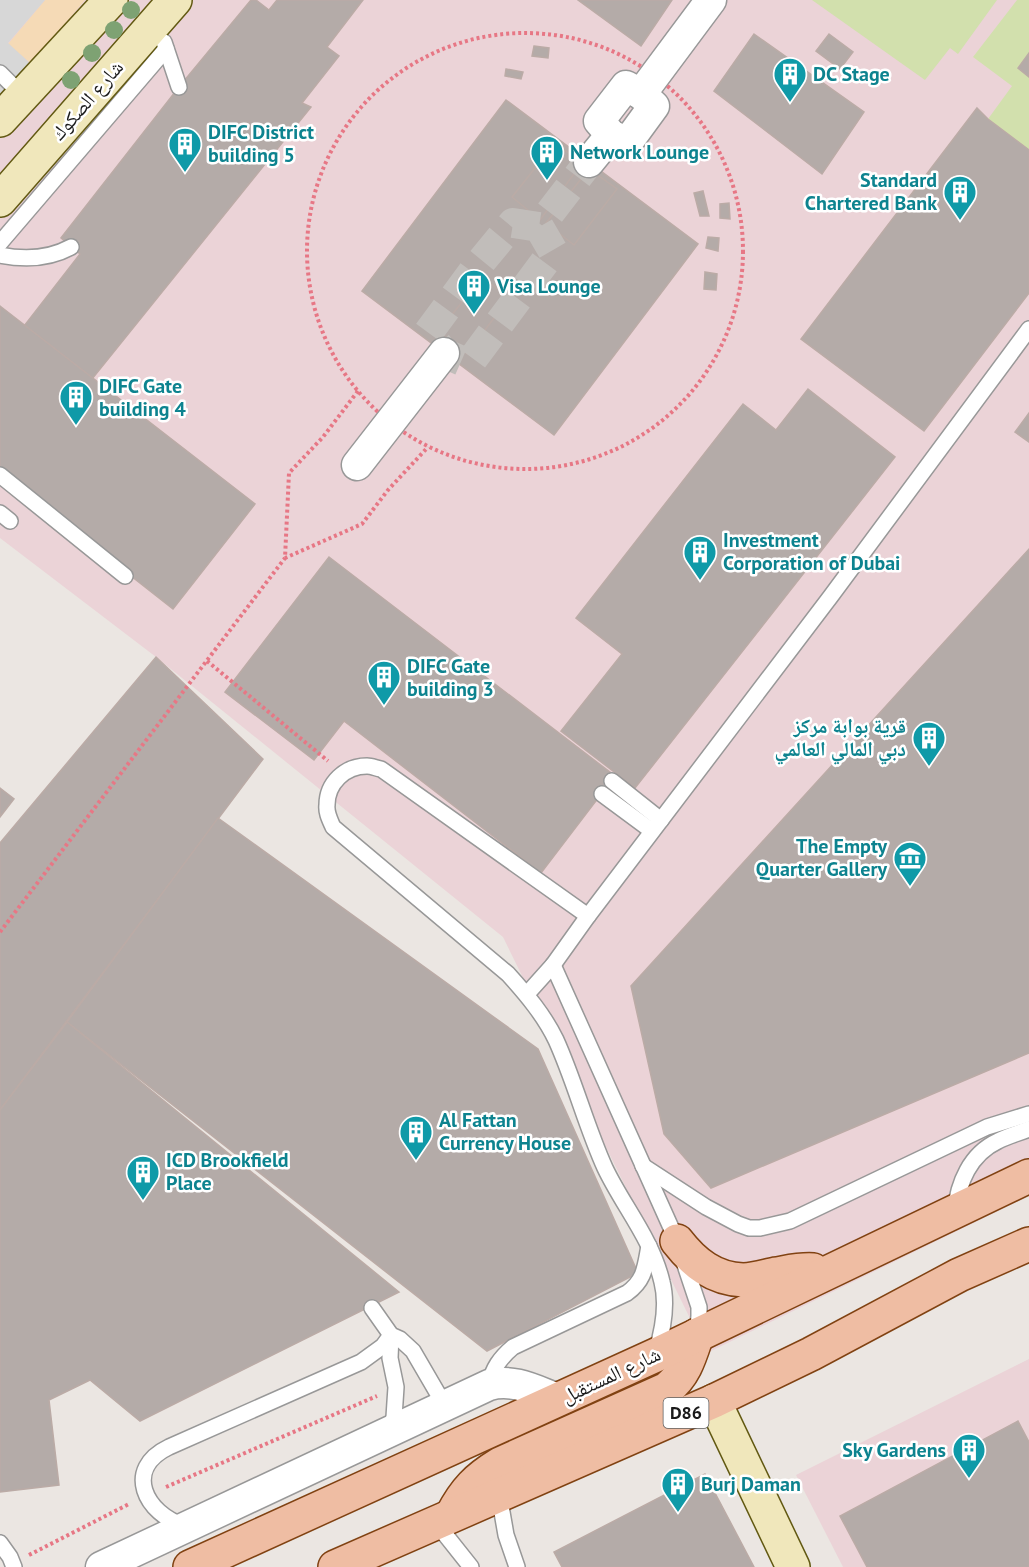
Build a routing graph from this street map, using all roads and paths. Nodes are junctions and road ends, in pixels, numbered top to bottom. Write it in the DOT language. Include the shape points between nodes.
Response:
graph roads {
  1 [pos="111,0"];
  2 [pos="711,0"];
  3 [pos="166,23"];
  4 [pos="11,84"];
  5 [pos="648,85"];
  6 [pos="180,87"];
  7 [pos="0,119"];
  8 [pos="589,162"];
  9 [pos="0,200"];
  10 [pos="0,243"];
  11 [pos="71,247"];
  12 [pos="0,255"];
  13 [pos="1029,329"];
  14 [pos="444,353"];
  15 [pos="358,391"];
  16 [pos="390,423"];
  17 [pos="428,447"];
  18 [pos="357,465"];
  19 [pos="0,475"];
  20 [pos="285,558"];
  21 [pos="125,576"];
  22 [pos="207,661"];
  23 [pos="342,773"];
  24 [pos="612,781"];
  25 [pos="602,794"];
  26 [pos="657,825"];
  27 [pos="588,916"];
  28 [pos="0,932"];
  29 [pos="553,965"];
  30 [pos="527,994"];
  31 [pos="1029,1114"];
  32 [pos="1029,1129"];
  33 [pos="643,1166"];
  34 [pos="1029,1176"];
  35 [pos="955,1213"];
  36 [pos="663,1244"];
  37 [pos="1029,1244"];
  38 [pos="830,1272"];
  39 [pos="372,1308"];
  40 [pos="391,1335"];
  41 [pos="697,1335"];
  42 [pos="656,1355"];
  43 [pos="489,1385"];
  44 [pos="396,1387"];
  45 [pos="558,1399"];
  46 [pos="714,1401"];
  47 [pos="445,1406"];
  48 [pos="389,1432"];
  49 [pos="499,1495"];
  50 [pos="147,1496"];
  51 [pos="444,1520"];
  52 [pos="187,1527"];
  53 [pos="0,1543"];
  54 [pos="14,1565"];
  55 [pos="101,1567"];
  56 [pos="189,1567"];
  57 [pos="335,1567"];
  58 [pos="471,1567"];
  59 [pos="517,1567"];
  60 [pos="793,1567"];
  1 -- 4 [label="street"];
  2 -- 5 [label="street"];
  3 -- 6 [label="lane"];
  3 -- 9 [label="street, شارع الصكوك"];
  3 -- 10 [label="lane"];
  4 -- 7 [label="street"];
  5 -- 8 [label="street" via="626,86 599,121 611,135"];
  5 -- 15 [label="path" via="618,54 586,42 536,33 486,37 437,52 393,77 374,94 333,147 319,177 306,251 312,302 320,326 342,371"];
  5 -- 17 [label="path" via="678,95 699,118 729,172 744,231 741,293 720,351 704,378 662,422 609,453 579,463 549,468 487,466"];
  11 -- 12 [label="lane" via="37,258"];
  13 -- 26 [label="lane"];
  14 -- 16 [label="street"];
  15 -- 16 [label="path"];
  15 -- 20 [label="path" via="289,473"];
  16 -- 17 [label="path"];
  16 -- 18 [label="street"];
  17 -- 20 [label="path" via="362,524"];
  19 -- 21 [label="lane"];
  20 -- 22 [label="path"];
  22 -- 23 [label="path"];
  22 -- 28 [label="path"];
  23 -- 27 [label="lane" via="368,766 381,769"];
  23 -- 30 [label="lane" via="333,783 326,806 333,827 487,955"];
  24 -- 26 [label="lane"];
  25 -- 26 [label="lane"];
  26 -- 27 [label="lane"];
  27 -- 29 [label="lane"];
  29 -- 30 [label="lane"];
  29 -- 33 [label="lane"];
  30 -- 36 [label="lane" via="555,1039 605,1169"];
  31 -- 33 [label="lane" via="987,1127 790,1221 760,1228 738,1224"];
  32 -- 35 [label="lane" via="996,1142 970,1165 962,1180"];
  33 -- 36 [label="lane"];
  34 -- 35 [label="main road, شارع المستقبل"];
  35 -- 38 [label="main road, شارع المستقبل"];
  36 -- 38 [label="main road" via="725,1278 745,1280 809,1269"];
  36 -- 41 [label="lane" via="699,1306"];
  36 -- 42 [label="lane" via="663,1324"];
  36 -- 43 [label="lane" via="633,1289 513,1347 496,1363"];
  37 -- 46 [label="main road, D86" via="959,1275"];
  38 -- 41 [label="main road, شارع المستقبل"];
  39 -- 40 [label="lane"];
  40 -- 44 [label="lane" via="390,1358"];
  40 -- 47 [label="lane" via="413,1352"];
  40 -- 50 [label="lane" via="361,1362 160,1451 144,1474"];
  41 -- 42 [label="main road, شارع المستقبل"];
  41 -- 51 [label="main road" via="682,1374 667,1389 500,1464 470,1486"];
  42 -- 45 [label="main road, شارع المستقبل"];
  43 -- 45 [label="street" via="515,1383"];
  43 -- 47 [label="street"];
  44 -- 48 [label="lane"];
  44 -- 50 [label="path"];
  45 -- 56 [label="main road, شارع المستقبل"];
  46 -- 49 [label="main road, D86"];
  46 -- 60 [label="street"];
  47 -- 48 [label="street"];
  48 -- 52 [label="street"];
  49 -- 51 [label="main road, D86"];
  49 -- 59 [label="lane"];
  50 -- 52 [label="lane" via="159,1514"];
  50 -- 54 [label="path"];
  51 -- 57 [label="main road, D86"];
  51 -- 58 [label="lane"];
  52 -- 55 [label="street"];
  53 -- 54 [label="lane"];
}
